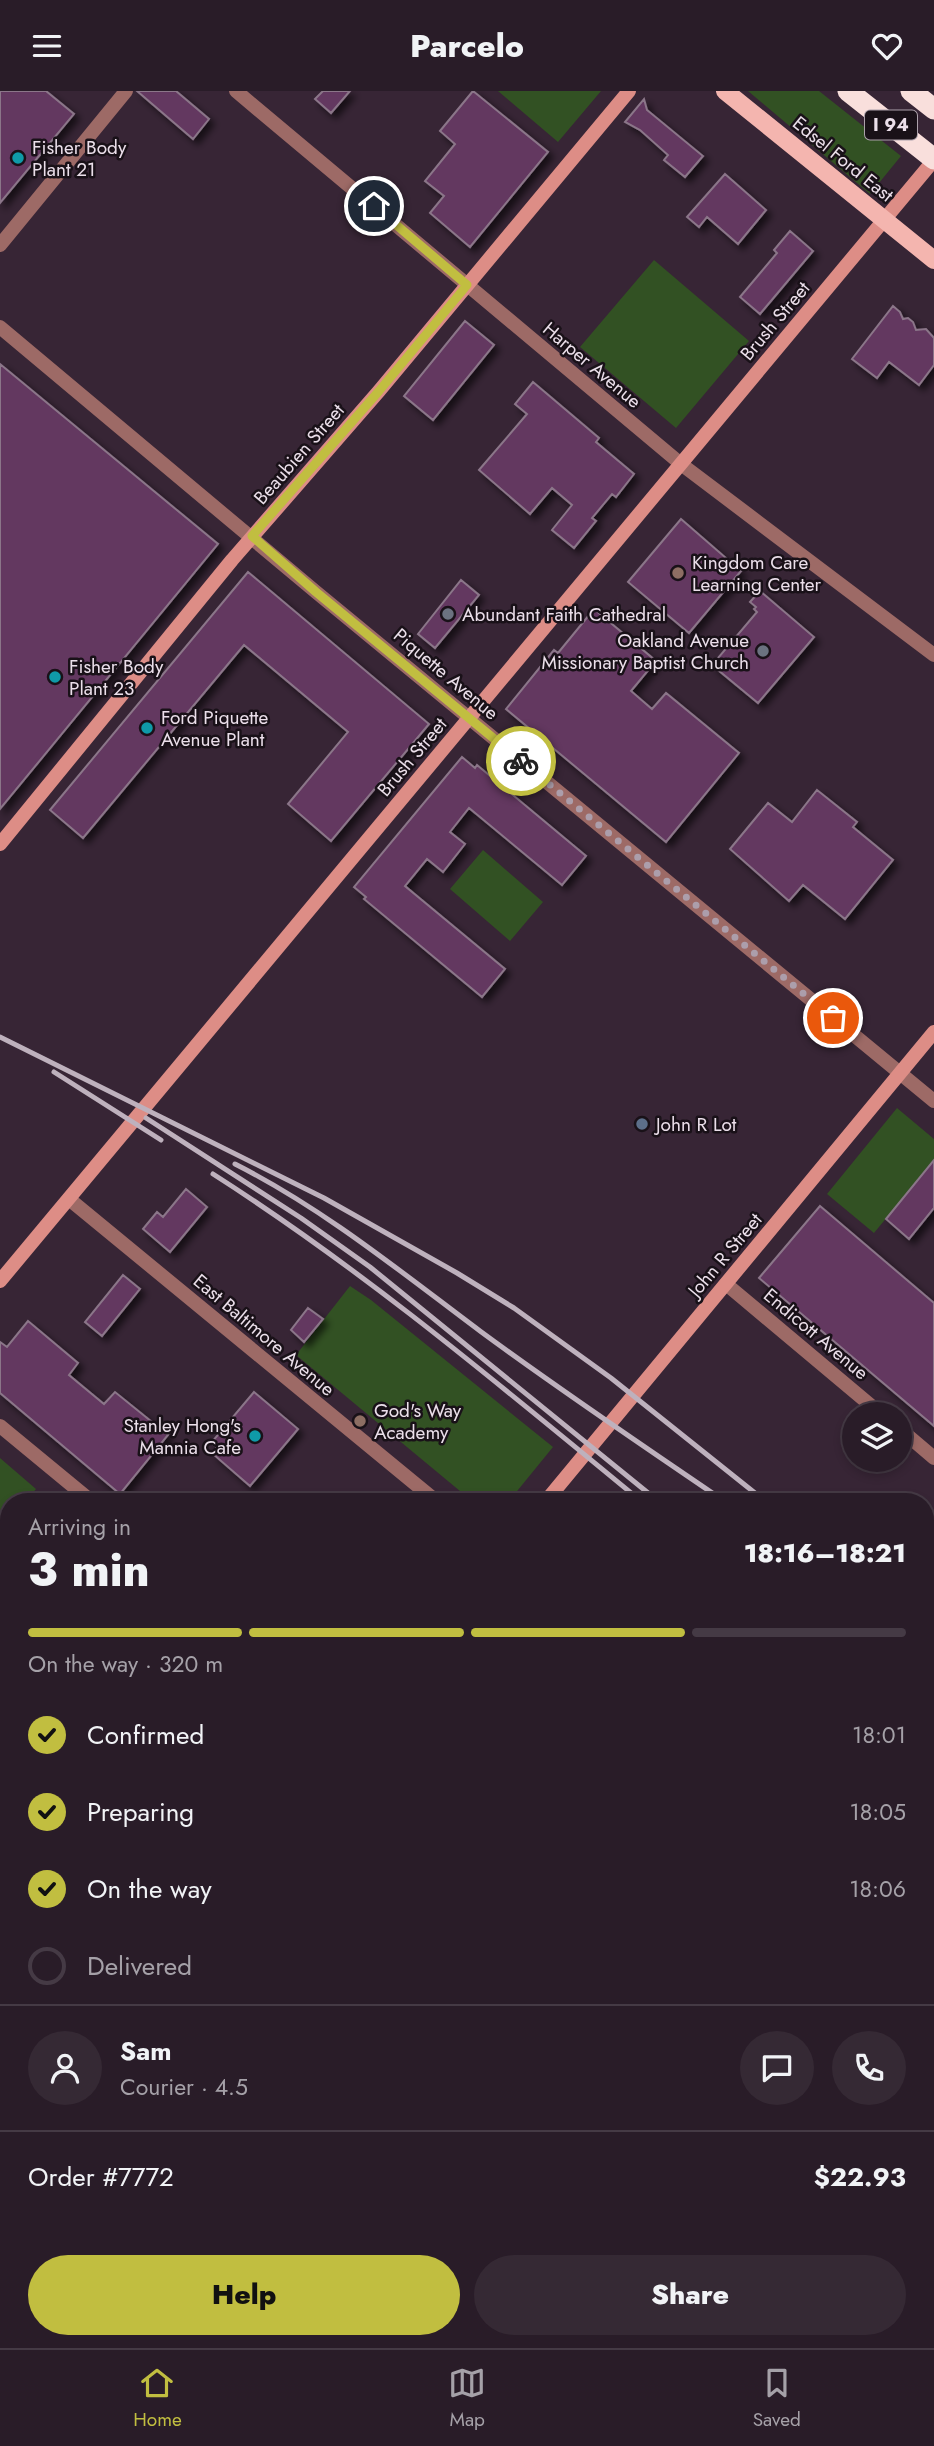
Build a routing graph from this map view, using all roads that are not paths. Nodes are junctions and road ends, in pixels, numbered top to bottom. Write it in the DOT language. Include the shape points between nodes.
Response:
graph roads {
  1 [pos="126,91"];
  2 [pos="236,91"];
  3 [pos="629,91"];
  4 [pos="725,91"];
  5 [pos="848,91"];
  6 [pos="911,91"];
  7 [pos="934,109"];
  8 [pos="934,159"];
  9 [pos="884,220"];
  10 [pos="0,244"];
  11 [pos="934,260"];
  12 [pos="467,285"];
  13 [pos="0,327"];
  14 [pos="681,464"];
  15 [pos="252,536"];
  16 [pos="934,655"];
  17 [pos="469,718"];
  18 [pos="0,844"];
  19 [pos="934,1033"];
  20 [pos="900,1073"];
  21 [pos="934,1101"];
  22 [pos="69,1199"];
  23 [pos="0,1281"];
  24 [pos="726,1284"];
  25 [pos="867,1402"];
  26 [pos="0,1426"];
  27 [pos="912,1439"];
  28 [pos="934,1458"];
  29 [pos="81,1493"];
  30 [pos="426,1493"];
  31 [pos="554,1493"];
  1 -- 10 [label="street"];
  2 -- 12 [label="street, Harper Avenue"];
  3 -- 12 [label="street, Beaubien Street"];
  4 -- 9 [label="main road, Edsel Ford East"];
  5 -- 8 [label="highway, I 94"];
  6 -- 7 [label="highway, I 94"];
  8 -- 9 [label="street, Brush Street"];
  9 -- 11 [label="main road, Edsel Ford East"];
  9 -- 14 [label="street, Brush Street"];
  12 -- 14 [label="street, Harper Avenue"];
  12 -- 15 [label="street, Beaubien Street"];
  13 -- 15 [label="street, Piquette Avenue"];
  14 -- 16 [label="street, Harper Avenue"];
  14 -- 17 [label="street, Brush Street"];
  15 -- 17 [label="street, Piquette Avenue"];
  15 -- 18 [label="street, Beaubien Street"];
  17 -- 20 [label="street, Piquette Avenue"];
  17 -- 22 [label="street, Brush Street"];
  19 -- 20 [label="street, John R Street"];
  20 -- 21 [label="street, Piquette Avenue"];
  20 -- 24 [label="street, John R Street"];
  22 -- 23 [label="street, Brush Street"];
  22 -- 30 [label="street, East Baltimore Avenue"];
  24 -- 25 [label="street, Endicott Avenue"];
  24 -- 31 [label="street, John R Street"];
  26 -- 29 [label="street"];
  27 -- 28 [label="street"];
}
